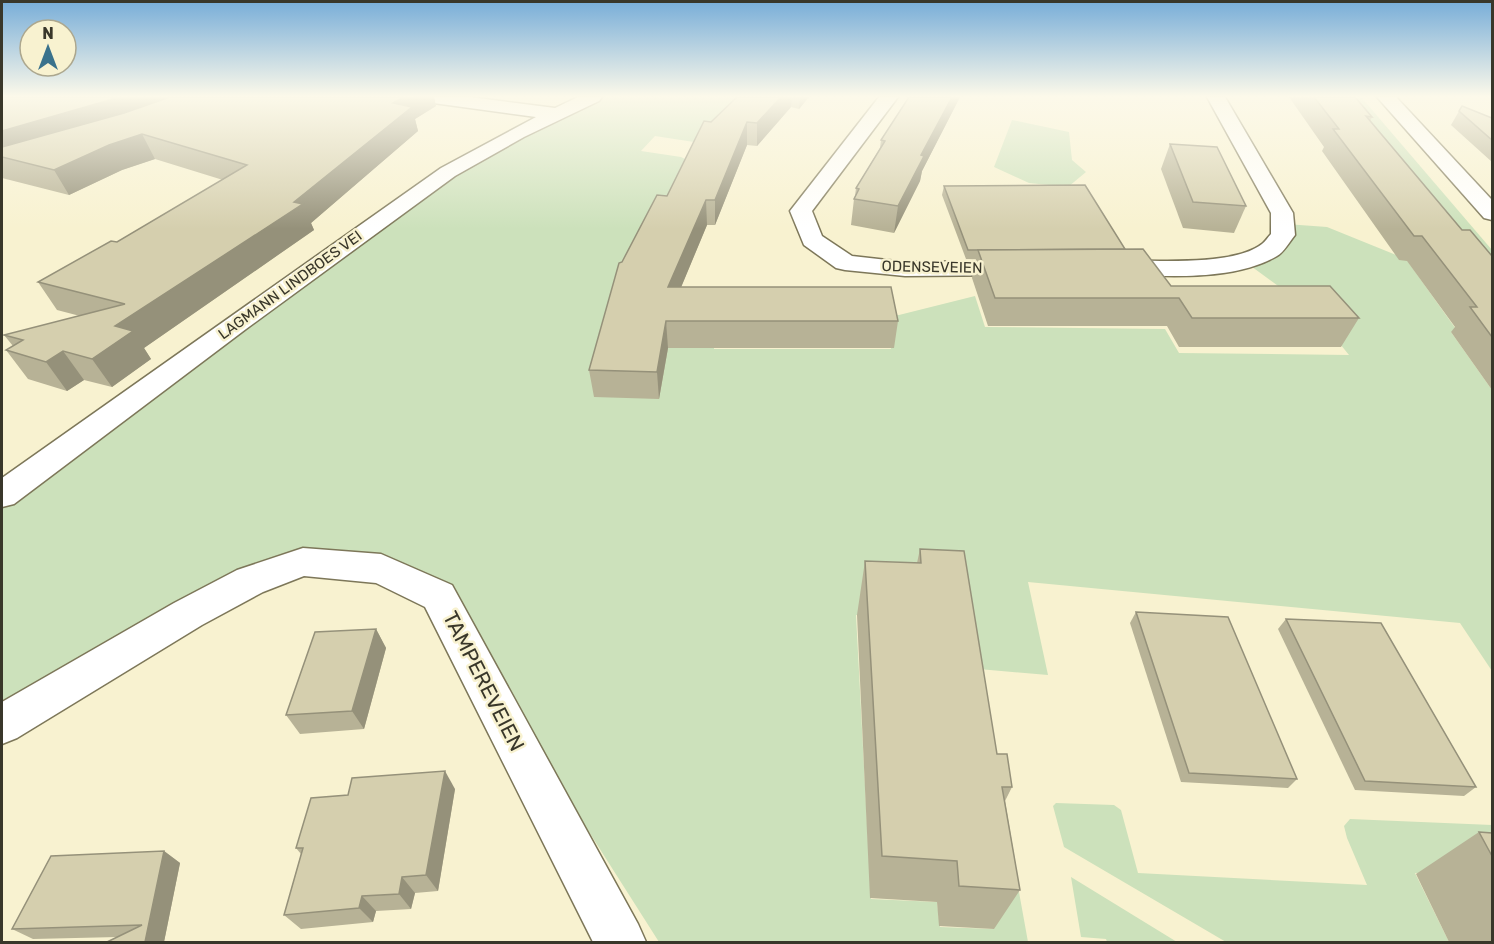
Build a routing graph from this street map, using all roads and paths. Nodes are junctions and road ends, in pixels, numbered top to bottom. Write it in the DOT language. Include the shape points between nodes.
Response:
graph roads {
  1 [pos="501,141"];
  2 [pos="855,141"];
  3 [pos="1241,141"];
  4 [pos="1426,141"];
  5 [pos="1492,213"];
  6 [pos="1043,268"];
  7 [pos="1089,268"];
  8 [pos="2,495"];
  9 [pos="2,724"];
  10 [pos="620,942"];
  1 -- 8 [label="street, LAGMANN LINDBOES VEI" via="448,172"];
  2 -- 6 [label="street, ODENSEVEIEN" via="801,211 812,240 845,263 905,269"];
  3 -- 7 [label="street" via="1282,213 1286,233 1280,242 1261,256 1209,267"];
  4 -- 5 [label="street"];
  9 -- 10 [label="street, TAMPEREVEIEN" via="250,581 303,562 381,569 439,596"];
}
